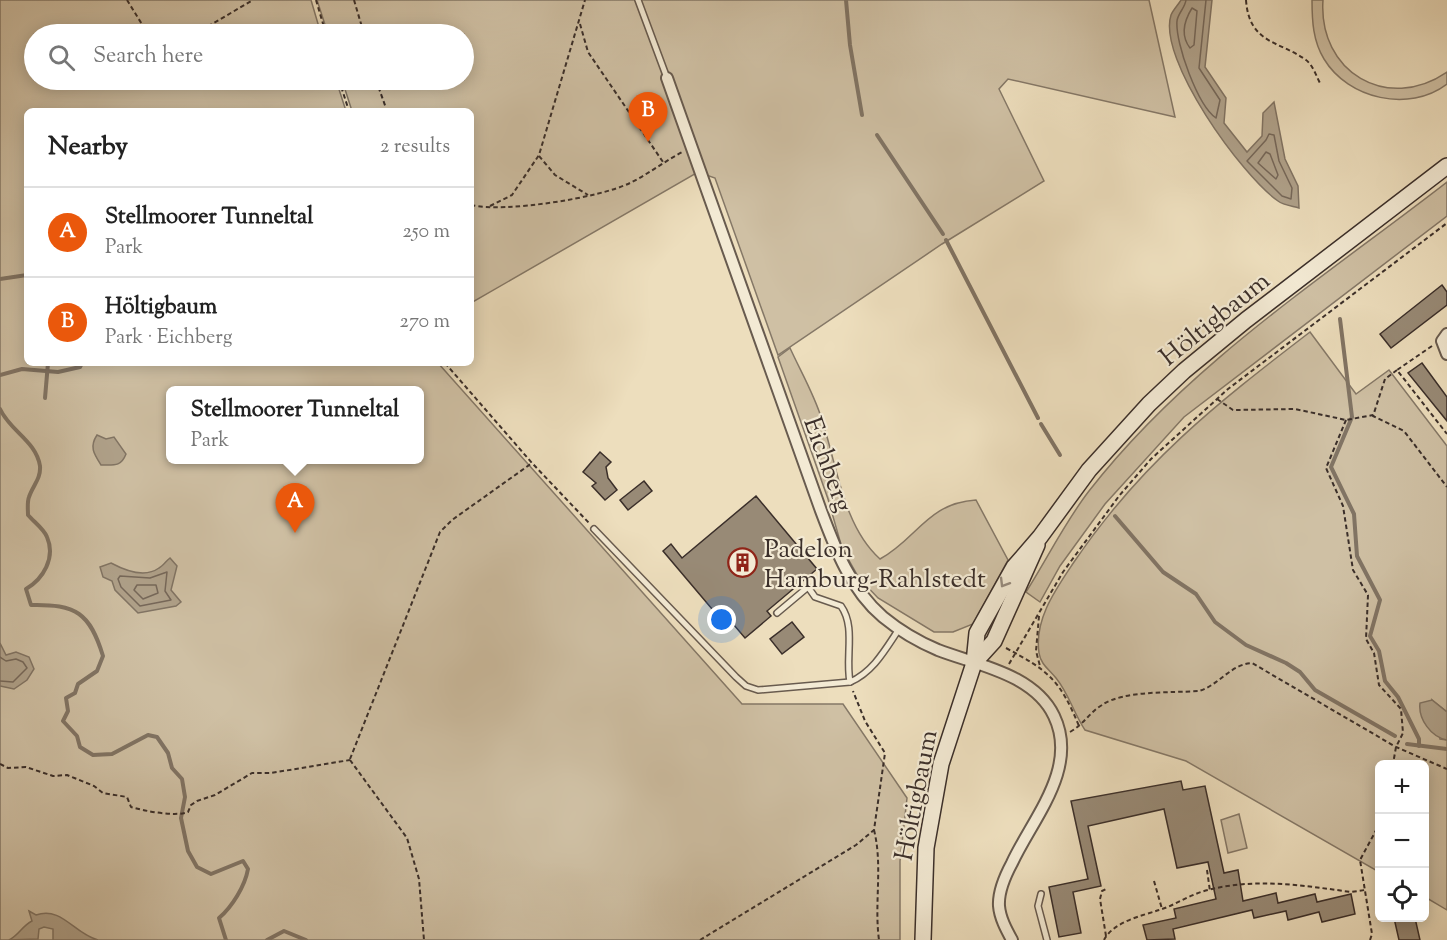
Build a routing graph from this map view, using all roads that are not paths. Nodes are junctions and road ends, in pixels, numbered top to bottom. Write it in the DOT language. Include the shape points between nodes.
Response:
graph roads {
  1 [pos="638,0"];
  2 [pos="667,78"];
  3 [pos="1447,166"];
  4 [pos="1445,337"];
  5 [pos="1447,354"];
  6 [pos="594,528"];
  7 [pos="1040,537"];
  8 [pos="777,613"];
  9 [pos="899,629"];
  10 [pos="974,663"];
  11 [pos="850,682"];
  12 [pos="1041,894"];
  13 [pos="923,940"];
  14 [pos="1012,940"];
  15 [pos="1048,940"];
  1 -- 2 [label="lane, Eichberg"];
  2 -- 9 [label="street, Eichberg" via="835,547 863,595"];
  3 -- 7 [label="main road, Höltigbaum" via="1184,371 1089,470"];
  4 -- 5 [label="street"];
  6 -- 11 [label="lane" via="746,686 758,690"];
  7 -- 10 [label="main road, Höltigbaum" via="994,641"];
  7 -- 10 [label="main road, Höltigbaum, one-way" via="1014,567 982,623"];
  8 -- 11 [label="lane" via="808,587 815,597 841,606 850,622"];
  9 -- 10 [label="street, Eichberg"];
  9 -- 11 [label="lane" via="882,656 863,676"];
  10 -- 13 [label="main road, Höltigbaum" via="947,742 931,813 924,875"];
  10 -- 14 [label="street, Eichberg" via="1031,688 1055,717 1062,743 1055,780 1001,889 1001,915"];
  12 -- 15 [label="lane" via="1038,906"];
}
